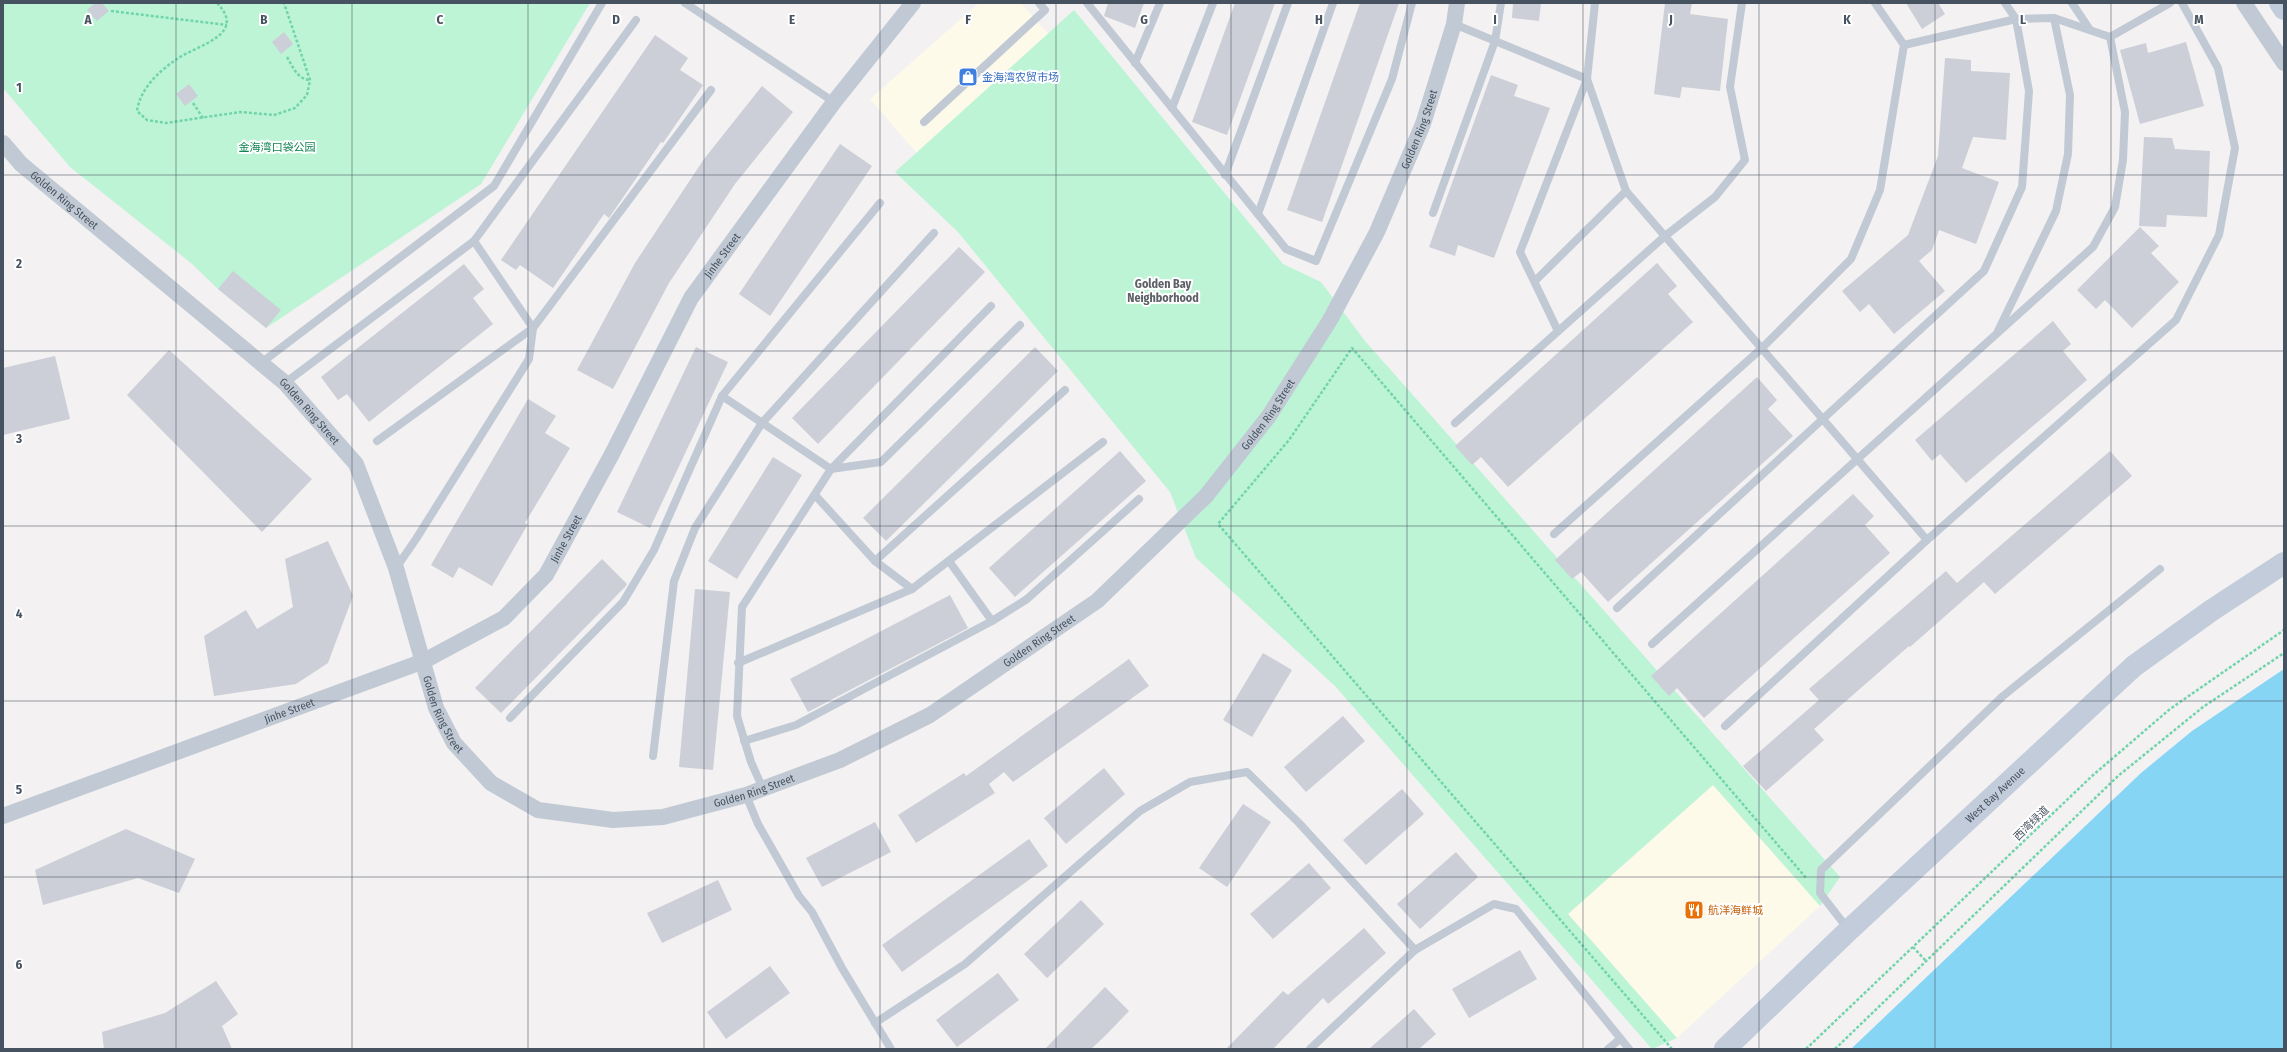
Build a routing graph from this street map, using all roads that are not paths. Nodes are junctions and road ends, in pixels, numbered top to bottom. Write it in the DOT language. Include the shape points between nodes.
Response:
graph roads {
  1 [pos="602,3"];
  2 [pos="685,3"];
  3 [pos="913,3"];
  4 [pos="1039,3"];
  5 [pos="1087,3"];
  6 [pos="1160,3"];
  7 [pos="1213,3"];
  8 [pos="1288,3"];
  9 [pos="1333,3"];
  10 [pos="1412,3"];
  11 [pos="1457,3"];
  12 [pos="1501,3"];
  13 [pos="1595,3"];
  14 [pos="1742,3"];
  15 [pos="1875,3"];
  16 [pos="2005,3"];
  17 [pos="2072,3"];
  18 [pos="2170,3"];
  19 [pos="2182,3"];
  20 [pos="2244,3"];
  21 [pos="2280,3"];
  22 [pos="2284,9"];
  23 [pos="2054,18"];
  24 [pos="2016,19"];
  25 [pos="636,20"];
  26 [pos="1454,24"];
  27 [pos="2090,30"];
  28 [pos="2110,37"];
  29 [pos="1495,41"];
  30 [pos="1904,45"];
  31 [pos="1136,63"];
  32 [pos="2284,63"];
  33 [pos="1587,79"];
  34 [pos="711,90"];
  35 [pos="834,102"];
  36 [pos="1172,108"];
  37 [pos="924,122"];
  38 [pos="3,143"];
  39 [pos="1225,175"];
  40 [pos="1626,191"];
  41 [pos="880,203"];
  42 [pos="1433,213"];
  43 [pos="1258,214"];
  44 [pos="934,232"];
  45 [pos="1665,236"];
  46 [pos="474,240"];
  47 [pos="1535,281"];
  48 [pos="991,306"];
  49 [pos="1020,325"];
  50 [pos="533,328"];
  51 [pos="1558,331"];
  52 [pos="1995,336"];
  53 [pos="1762,348"];
  54 [pos="261,363"];
  55 [pos="285,383"];
  56 [pos="1065,390"];
  57 [pos="722,396"];
  58 [pos="1823,419"];
  59 [pos="762,423"];
  60 [pos="1455,423"];
  61 [pos="377,441"];
  62 [pos="1103,442"];
  63 [pos="1858,460"];
  64 [pos="831,469"];
  65 [pos="815,495"];
  66 [pos="1140,499"];
  67 [pos="1554,534"];
  68 [pos="1927,540"];
  69 [pos="875,561"];
  70 [pos="949,561"];
  71 [pos="2284,563"];
  72 [pos="396,568"];
  73 [pos="2160,569"];
  74 [pos="912,590"];
  75 [pos="1617,608"];
  76 [pos="992,621"];
  77 [pos="1652,644"];
  78 [pos="424,661"];
  79 [pos="738,663"];
  80 [pos="510,718"];
  81 [pos="1725,726"];
  82 [pos="744,741"];
  83 [pos="653,756"];
  84 [pos="763,789"];
  85 [pos="746,795"];
  86 [pos="3,816"];
  87 [pos="1849,930"];
  88 [pos="1415,950"];
  89 [pos="875,1022"];
  90 [pos="1620,1039"];
  91 [pos="891,1049"];
  92 [pos="1310,1049"];
  93 [pos="1608,1049"];
  94 [pos="1629,1049"];
  95 [pos="1725,1049"];
  1 -- 54 [label="lane" via="494,186"];
  2 -- 35 [label="lane"];
  3 -- 35 [label="street, Jinhe Street"];
  4 -- 37 [label="lane" via="1045,10"];
  5 -- 31 [label="lane"];
  6 -- 31 [label="lane"];
  7 -- 36 [label="lane"];
  8 -- 39 [label="lane"];
  9 -- 43 [label="lane"];
  10 -- 43 [label="lane" via="1392,79 1316,261 1286,250"];
  11 -- 26 [label="street, Golden Ring Street"];
  12 -- 29 [label="lane"];
  13 -- 33 [label="lane"];
  14 -- 45 [label="lane" via="1730,87 1745,160 1715,197"];
  15 -- 30 [label="lane"];
  16 -- 24 [label="lane"];
  17 -- 27 [label="lane"];
  18 -- 28 [label="lane"];
  19 -- 68 [label="lane" via="2218,68 2235,148 2219,235 2176,320"];
  20 -- 32 [label="street"];
  21 -- 22 [label="main road"];
  23 -- 24 [label="lane"];
  23 -- 27 [label="lane"];
  23 -- 52 [label="lane" via="2070,95 2068,154 2056,211"];
  24 -- 30 [label="lane"];
  24 -- 58 [label="lane" via="2029,91 2022,187 1984,271"];
  25 -- 46 [label="lane"];
  26 -- 29 [label="lane"];
  26 -- 84 [label="street, Golden Ring Street" via="1423,124 1377,232 1330,320 1270,416 1206,496 1097,601 930,714 840,760"];
  27 -- 28 [label="lane"];
  28 -- 52 [label="lane" via="2125,112 2123,160 2116,206 2093,247"];
  29 -- 33 [label="lane"];
  29 -- 42 [label="lane"];
  30 -- 53 [label="lane" via="1880,190 1851,259"];
  31 -- 36 [label="lane"];
  33 -- 40 [label="lane"];
  33 -- 47 [label="lane" via="1520,252"];
  34 -- 50 [label="lane"];
  35 -- 78 [label="street, Jinhe Street" via="691,298 612,454 546,575 504,618"];
  36 -- 39 [label="lane"];
  38 -- 54 [label="street, Golden Ring Street" via="21,164"];
  39 -- 43 [label="lane"];
  40 -- 45 [label="lane"];
  40 -- 47 [label="lane"];
  41 -- 57 [label="lane"];
  44 -- 59 [label="lane"];
  45 -- 51 [label="lane"];
  45 -- 53 [label="lane"];
  46 -- 50 [label="lane"];
  46 -- 55 [label="lane"];
  47 -- 51 [label="lane"];
  48 -- 64 [label="lane"];
  49 -- 64 [label="lane" via="881,462"];
  50 -- 61 [label="lane"];
  50 -- 72 [label="lane" via="529,359"];
  51 -- 60 [label="lane"];
  52 -- 63 [label="lane"];
  53 -- 58 [label="lane"];
  53 -- 67 [label="lane"];
  54 -- 55 [label="street, Golden Ring Street"];
  55 -- 72 [label="street, Golden Ring Street" via="356,464"];
  56 -- 69 [label="lane"];
  57 -- 59 [label="lane"];
  57 -- 80 [label="lane" via="654,550 622,602"];
  58 -- 63 [label="lane"];
  58 -- 75 [label="lane"];
  59 -- 64 [label="lane"];
  59 -- 83 [label="lane" via="695,528 674,581"];
  62 -- 70 [label="lane"];
  63 -- 68 [label="lane"];
  63 -- 77 [label="lane"];
  64 -- 65 [label="lane"];
  65 -- 69 [label="lane"];
  65 -- 79 [label="lane" via="742,607"];
  66 -- 76 [label="lane" via="1027,599"];
  68 -- 81 [label="lane"];
  69 -- 74 [label="lane"];
  70 -- 74 [label="lane"];
  70 -- 76 [label="lane"];
  71 -- 87 [label="main road, West Bay Avenue" via="2212,610 2134,666"];
  72 -- 78 [label="street, Golden Ring Street"];
  73 -- 87 [label="lane" via="2003,696 1821,870 1820,893"];
  74 -- 79 [label="lane"];
  76 -- 82 [label="lane" via="796,725"];
  78 -- 85 [label="street, Golden Ring Street" via="436,708 454,743 491,783 538,810 613,820 663,817"];
  78 -- 86 [label="street, Jinhe Street"];
  79 -- 82 [label="lane" via="737,716"];
  82 -- 84 [label="lane"];
  84 -- 85 [label="street, Golden Ring Street"];
  85 -- 89 [label="lane" via="758,824"];
  87 -- 95 [label="main road, West Bay Avenue"];
  88 -- 89 [label="lane" via="1299,823 1247,772 1190,782 1140,811 965,964"];
  88 -- 90 [label="lane" via="1494,904 1516,909"];
  88 -- 92 [label="lane"];
  89 -- 91 [label="lane"];
  90 -- 93 [label="lane"];
  90 -- 94 [label="lane"];
}
